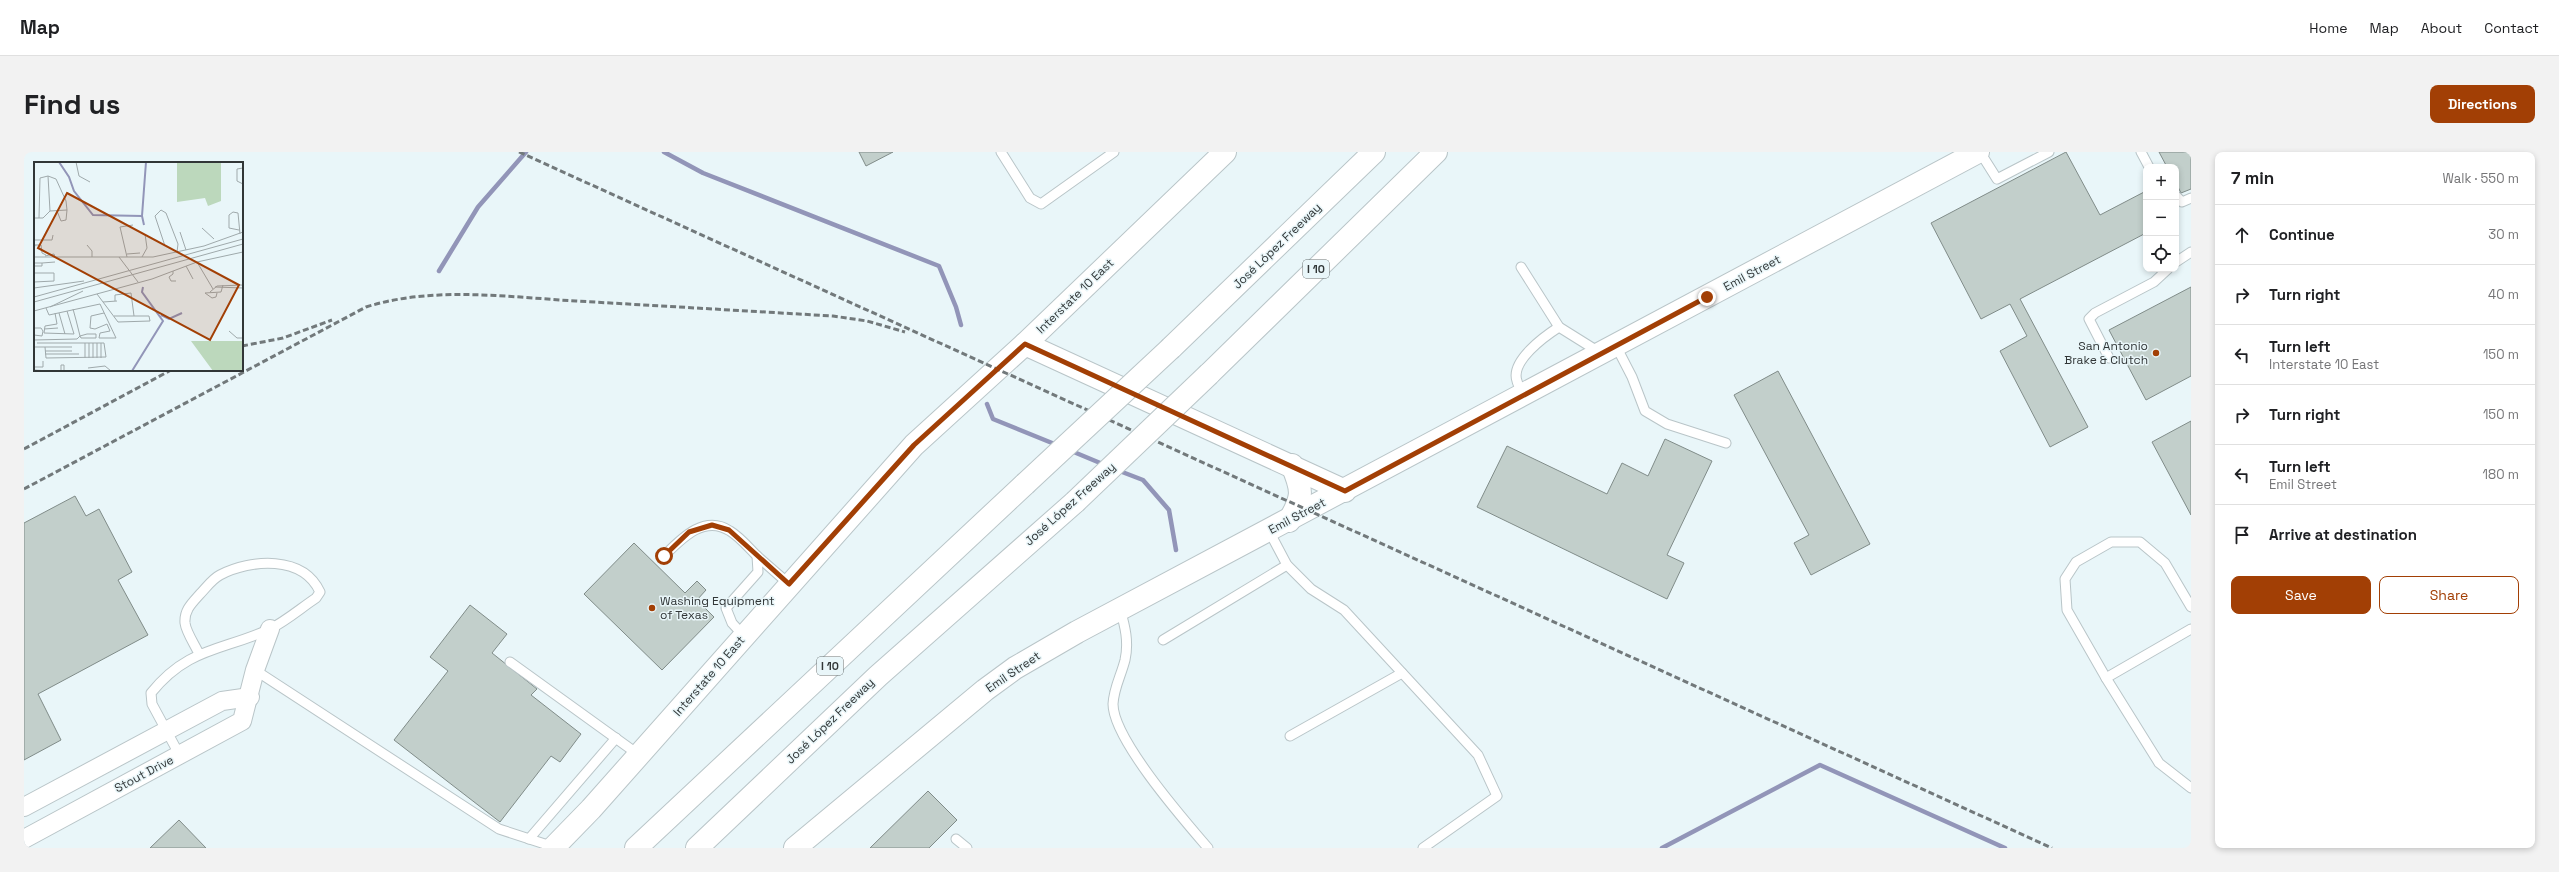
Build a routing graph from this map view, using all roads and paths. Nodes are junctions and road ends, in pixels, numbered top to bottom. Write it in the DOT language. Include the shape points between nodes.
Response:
graph roads {
  1 [pos="1001,152"];
  2 [pos="1114,152"];
  3 [pos="1226,152"];
  4 [pos="1374,152"];
  5 [pos="1442,152"];
  6 [pos="1979,152"];
  7 [pos="2049,152"];
  8 [pos="2141,152"];
  9 [pos="1430,158"];
  10 [pos="2147,164"];
  11 [pos="2191,198"];
  12 [pos="2179,199"];
  13 [pos="2191,252"];
  14 [pos="2179,260"];
  15 [pos="1521,267"];
  16 [pos="2165,272"];
  17 [pos="1559,328"];
  18 [pos="1025,344"];
  19 [pos="1609,350"];
  20 [pos="2109,358"];
  21 [pos="1524,395"];
  22 [pos="1726,443"];
  23 [pos="1292,465"];
  24 [pos="1345,491"];
  25 [pos="1289,521"];
  26 [pos="1269,531"];
  27 [pos="664,556"];
  28 [pos="757,556"];
  29 [pos="1287,565"];
  30 [pos="789,584"];
  31 [pos="2191,606"];
  32 [pos="1120,609"];
  33 [pos="270,628"];
  34 [pos="2191,629"];
  35 [pos="744,636"];
  36 [pos="1163,640"];
  37 [pos="199,654"];
  38 [pos="510,662"];
  39 [pos="255,670"];
  40 [pos="1402,673"];
  41 [pos="2106,678"];
  42 [pos="250,697"];
  43 [pos="168,730"];
  44 [pos="1290,736"];
  45 [pos="616,738"];
  46 [pos="180,754"];
  47 [pos="639,754"];
  48 [pos="2191,788"];
  49 [pos="24,807"];
  50 [pos="24,839"];
  51 [pos="529,839"];
  52 [pos="956,839"];
  53 [pos="804,845"];
  54 [pos="554,848"];
  55 [pos="636,848"];
  56 [pos="697,848"];
  57 [pos="967,848"];
  58 [pos="1208,848"];
  59 [pos="1423,848"];
  1 -- 2 [label="lane" via="1030,198 1041,204"];
  3 -- 18 [label="main road, Interstate 10 East"];
  4 -- 55 [label="main road, José López Freeway / I 10, bridge" via="1171,348"];
  5 -- 9 [label="main road, José López Freeway"];
  6 -- 7 [label="lane" via="1997,179"];
  6 -- 19 [label="main road, Emil Street"];
  8 -- 10 [label="lane"];
  9 -- 56 [label="main road, José López Freeway / I 10, bridge" via="1075,502 878,676"];
  11 -- 12 [label="lane" via="2182,202"];
  13 -- 14 [label="lane"];
  15 -- 17 [label="lane"];
  16 -- 20 [label="lane" via="2154,282 2089,319"];
  17 -- 19 [label="lane"];
  17 -- 21 [label="lane" via="1532,346 1517,371 1516,380"];
  18 -- 23 [label="main road"];
  18 -- 30 [label="main road, Interstate 10 East" via="914,445"];
  19 -- 21 [label="main road, Emil Street"];
  19 -- 22 [label="lane" via="1632,377 1645,411 1667,424"];
  21 -- 24 [label="main road, Emil Street"];
  23 -- 24 [label="main road"];
  23 -- 25 [label="main road" via="1300,484 1301,496"];
  24 -- 25 [label="main road, Emil Street"];
  25 -- 26 [label="main road, Emil Street"];
  26 -- 29 [label="lane"];
  26 -- 32 [label="main road, Emil Street"];
  27 -- 28 [label="lane" via="689,532 712,525 729,530"];
  28 -- 30 [label="lane"];
  28 -- 35 [label="lane" via="758,572 726,608 732,624"];
  29 -- 36 [label="lane"];
  29 -- 40 [label="lane" via="1311,589 1344,610"];
  30 -- 35 [label="main road, Interstate 10 East"];
  31 -- 41 [label="lane" via="2165,562 2140,542 2111,542 2076,562 2065,579 2067,610"];
  32 -- 53 [label="main road, Emil Street" via="1015,668"];
  32 -- 58 [label="lane" via="1128,638 1125,660 1115,685 1113,706 1134,753 1172,806"];
  33 -- 37 [label="lane"];
  33 -- 37 [label="lane" via="316,598 320,592 318,588 310,577 296,568 265,562 239,567 219,576 187,608 185,624"];
  33 -- 39 [label="street, Stout Drive"];
  34 -- 41 [label="lane"];
  35 -- 47 [label="main road, Interstate 10 East"];
  37 -- 43 [label="lane" via="164,676 151,693 152,704"];
  38 -- 45 [label="lane"];
  39 -- 42 [label="street, Stout Drive"];
  39 -- 51 [label="lane" via="500,829"];
  40 -- 44 [label="lane"];
  40 -- 59 [label="lane" via="1478,755 1497,796"];
  41 -- 48 [label="lane" via="2159,763"];
  42 -- 43 [label="street" via="222,700"];
  42 -- 46 [label="street, Stout Drive" via="242,721"];
  43 -- 46 [label="lane"];
  43 -- 49 [label="street"];
  45 -- 47 [label="lane"];
  45 -- 51 [label="lane"];
  46 -- 50 [label="street, Stout Drive"];
  47 -- 54 [label="main road, Interstate 10 East"];
  51 -- 54 [label="lane"];
  52 -- 57 [label="lane"];
}
